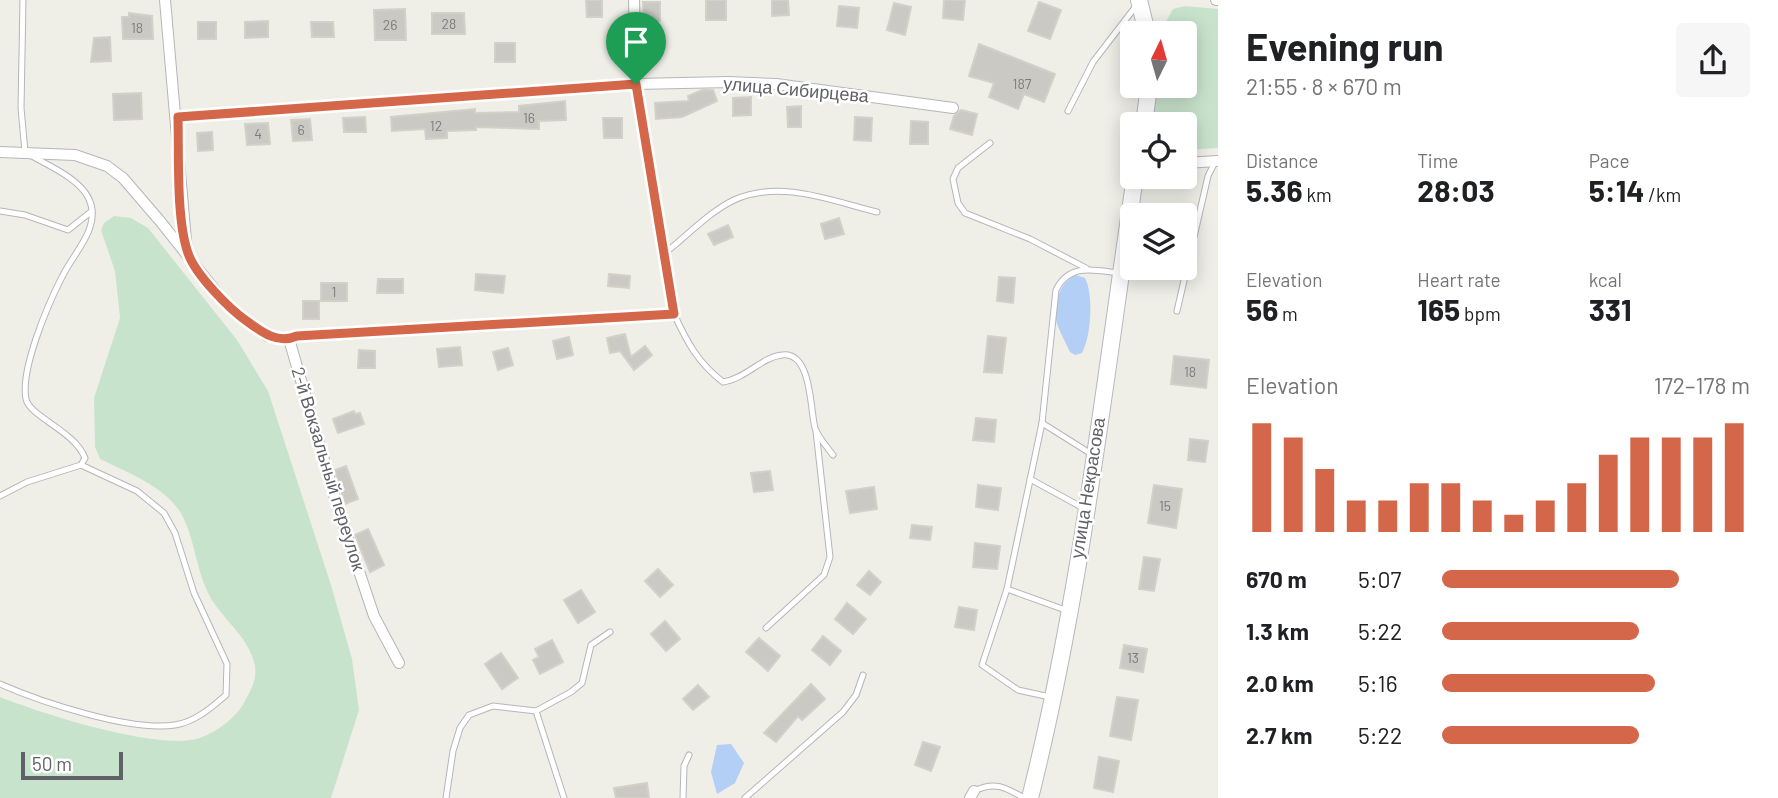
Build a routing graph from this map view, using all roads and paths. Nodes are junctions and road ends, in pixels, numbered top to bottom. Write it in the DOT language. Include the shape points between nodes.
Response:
graph roads {
  1 [pos="23,0"];
  2 [pos="165,0"];
  3 [pos="634,0"];
  4 [pos="1140,0"];
  5 [pos="1144,21"];
  6 [pos="636,84"];
  7 [pos="953,108"];
  8 [pos="1068,111"];
  9 [pos="178,117"];
  10 [pos="990,143"];
  11 [pos="0,152"];
  12 [pos="25,152"];
  13 [pos="1217,161"];
  14 [pos="1197,162"];
  15 [pos="0,211"];
  16 [pos="92,211"];
  17 [pos="877,212"];
  18 [pos="1197,225"];
  19 [pos="188,254"];
  20 [pos="662,255"];
  21 [pos="1120,269"];
  22 [pos="1089,270"];
  23 [pos="1126,280"];
  24 [pos="1185,280"];
  25 [pos="1177,311"];
  26 [pos="674,314"];
  27 [pos="289,339"];
  28 [pos="1042,423"];
  29 [pos="816,430"];
  30 [pos="1093,455"];
  31 [pos="833,456"];
  32 [pos="81,465"];
  33 [pos="1030,479"];
  34 [pos="0,496"];
  35 [pos="1085,509"];
  36 [pos="1007,589"];
  37 [pos="1068,611"];
  38 [pos="766,628"];
  39 [pos="610,632"];
  40 [pos="399,663"];
  41 [pos="863,675"];
  42 [pos="0,684"];
  43 [pos="1053,697"];
  44 [pos="536,710"];
  45 [pos="689,755"];
  46 [pos="972,794"];
  47 [pos="446,798"];
  48 [pos="564,798"];
  49 [pos="683,798"];
  50 [pos="745,798"];
  51 [pos="1027,798"];
  1 -- 12 [label="lane" via="20,108"];
  2 -- 9 [label="street"];
  3 -- 6 [label="street"];
  4 -- 5 [label="main road"];
  4 -- 8 [label="lane" via="1093,62"];
  6 -- 7 [label="street, улица Сибирцева" via="776,84"];
  6 -- 9 [label="street, улица Сибирцева"];
  6 -- 20 [label="street"];
  9 -- 19 [label="street" via="181,209"];
  10 -- 22 [label="lane" via="958,168 953,179 958,204 965,213 1030,239"];
  11 -- 12 [label="street"];
  12 -- 16 [label="lane" via="83,190"];
  12 -- 19 [label="street" via="75,155 107,166 123,178"];
  13 -- 14 [label="street"];
  13 -- 18 [label="lane" via="1208,176"];
  15 -- 16 [label="lane" via="68,230"];
  16 -- 32 [label="lane" via="90,228 43,317 25,384 26,402 82,450 85,458"];
  17 -- 20 [label="lane" via="792,192 765,191 721,208"];
  19 -- 27 [label="street" via="226,304 267,336"];
  20 -- 26 [label="street"];
  21 -- 22 [label="lane"];
  22 -- 28 [label="lane" via="1066,275 1056,290"];
  23 -- 30 [label="main road, улица Некрасова"];
  24 -- 25 [label="lane"];
  26 -- 27 [label="street"];
  26 -- 29 [label="lane" via="691,351 723,382 780,355 792,355 802,364"];
  27 -- 40 [label="street, 2-й Вокзальный переулок" via="374,616"];
  28 -- 30 [label="lane"];
  28 -- 33 [label="lane"];
  29 -- 31 [label="lane"];
  29 -- 38 [label="lane" via="830,557 824,575"];
  30 -- 35 [label="main road, улица Некрасова"];
  32 -- 34 [label="lane"];
  32 -- 42 [label="lane" via="137,491 164,513 227,664 226,695 206,713 175,725 134,725"];
  33 -- 35 [label="lane"];
  33 -- 36 [label="lane"];
  35 -- 37 [label="main road, улица Некрасова"];
  36 -- 37 [label="lane"];
  36 -- 43 [label="lane" via="982,664 1018,690"];
  37 -- 43 [label="main road, улица Некрасова"];
  39 -- 44 [label="lane" via="591,645 582,683"];
  41 -- 50 [label="lane" via="843,712"];
  43 -- 51 [label="main road, улица Некрасова"];
  44 -- 47 [label="lane" via="493,706 469,715 453,751"];
  44 -- 48 [label="lane"];
  45 -- 49 [label="lane"];
  46 -- 51 [label="lane" via="989,784"];
}
